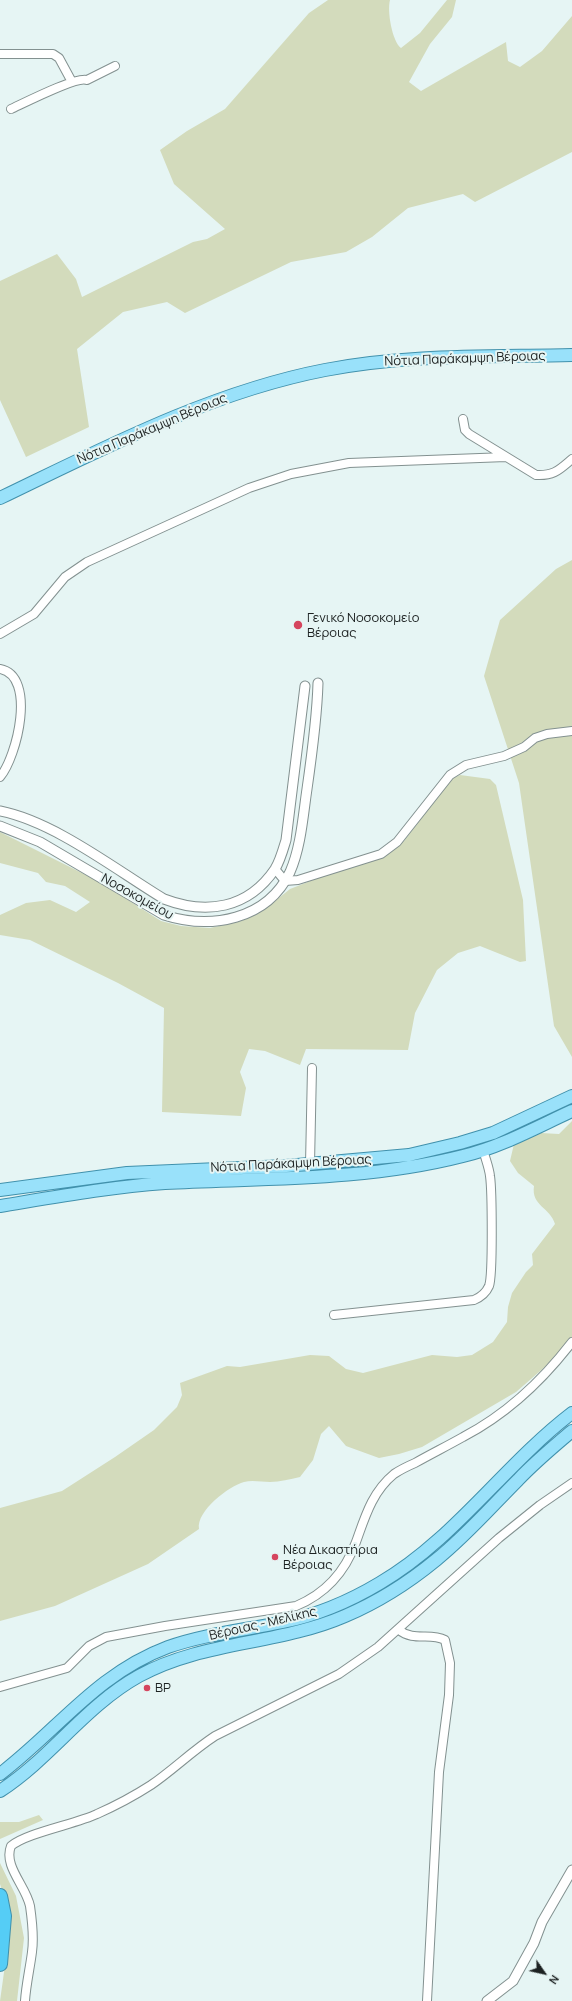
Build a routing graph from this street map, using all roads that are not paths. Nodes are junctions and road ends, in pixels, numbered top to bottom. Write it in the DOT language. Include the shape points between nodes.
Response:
graph roads {
  1 [pos="0,54"];
  2 [pos="115,66"];
  3 [pos="72,82"];
  4 [pos="11,109"];
  5 [pos="572,355"];
  6 [pos="464,419"];
  7 [pos="506,457"];
  8 [pos="572,459"];
  9 [pos="0,498"];
  10 [pos="0,634"];
  11 [pos="0,669"];
  12 [pos="318,683"];
  13 [pos="305,686"];
  14 [pos="572,731"];
  15 [pos="0,777"];
  16 [pos="0,811"];
  17 [pos="0,826"];
  18 [pos="275,869"];
  19 [pos="285,881"];
  20 [pos="312,1068"];
  21 [pos="572,1096"];
  22 [pos="572,1112"];
  23 [pos="483,1149"];
  24 [pos="310,1164"];
  25 [pos="0,1190"];
  26 [pos="0,1206"];
  27 [pos="334,1315"];
  28 [pos="572,1342"];
  29 [pos="572,1413"];
  30 [pos="572,1431"];
  31 [pos="572,1483"];
  32 [pos="399,1630"];
  33 [pos="0,1687"];
  34 [pos="0,1774"];
  35 [pos="0,1791"];
  36 [pos="572,1870"];
  37 [pos="0,1896"];
  38 [pos="0,1964"];
  39 [pos="25,2001"];
  40 [pos="427,2001"];
  41 [pos="487,2001"];
  1 -- 3 [label="street" via="53,54 59,58"];
  2 -- 3 [label="street" via="87,80"];
  3 -- 4 [label="street"];
  5 -- 9 [label="main road, Νότια Παράκαμψη Βέροιας" via="400,359 325,370 282,380 226,397 150,427"];
  6 -- 7 [label="street" via="465,430 469,434"];
  7 -- 8 [label="street" via="536,475 548,476"];
  7 -- 10 [label="street" via="350,463 291,474 249,488 87,562 65,577 34,614"];
  11 -- 15 [label="street" via="6,670 15,678 20,692 20,720 15,749"];
  12 -- 19 [label="street, Νοσοκομείου" via="313,750 297,851"];
  13 -- 18 [label="street, Νοσοκομείου" via="286,840"];
  14 -- 19 [label="street" via="535,738 524,747 504,756 466,765 450,775 401,837 381,854 298,880"];
  16 -- 18 [label="street, Νοσοκομείου" via="25,818 53,831 164,899 176,903 210,909 228,905 256,889"];
  17 -- 19 [label="street, Νοσοκομείου" via="40,842 164,915 182,921 211,923 242,916 257,909"];
  18 -- 19 [label="street"];
  20 -- 24 [label="street"];
  21 -- 24 [label="main road, Νότια Παράκαμψη Βέροιας" via="493,1133 460,1143 409,1155"];
  22 -- 23 [label="main road, Νότια Παράκαμψη Βέροιας"];
  23 -- 26 [label="main road, Νότια Παράκαμψη Βέροιας" via="465,1156 405,1169 304,1179 126,1186"];
  23 -- 27 [label="street" via="491,1189 491,1272 489,1287 483,1295 474,1300"];
  24 -- 25 [label="main road, Νότια Παράκαμψη Βέροιας" via="127,1173"];
  28 -- 33 [label="street" via="546,1374 509,1407 466,1436 394,1474 366,1511 356,1542 343,1568 331,1584 307,1601 296,1606 106,1637 89,1646 67,1668"];
  29 -- 34 [label="main road, Βέροιας - Μελίκης" via="520,1458 438,1541 396,1573 359,1595 321,1611 284,1622 182,1643 140,1660 94,1690"];
  30 -- 35 [label="main road, Βέροιας - Μελίκης" via="525,1473 451,1548 404,1584 365,1607 325,1624 288,1635 186,1656 140,1675 86,1714 20,1777"];
  31 -- 32 [label="street" via="493,1543"];
  32 -- 39 [label="street" via="339,1674 215,1736 151,1784 124,1800 96,1814 11,1846 8,1857 30,1906 32,1950"];
  32 -- 40 [label="street" via="407,1636 436,1637 445,1640 450,1663 449,1695 439,1772"];
  36 -- 41 [label="street" via="542,1922 513,1982"];
  37 -- 38 [label="highway" via="4,1916"];
}
